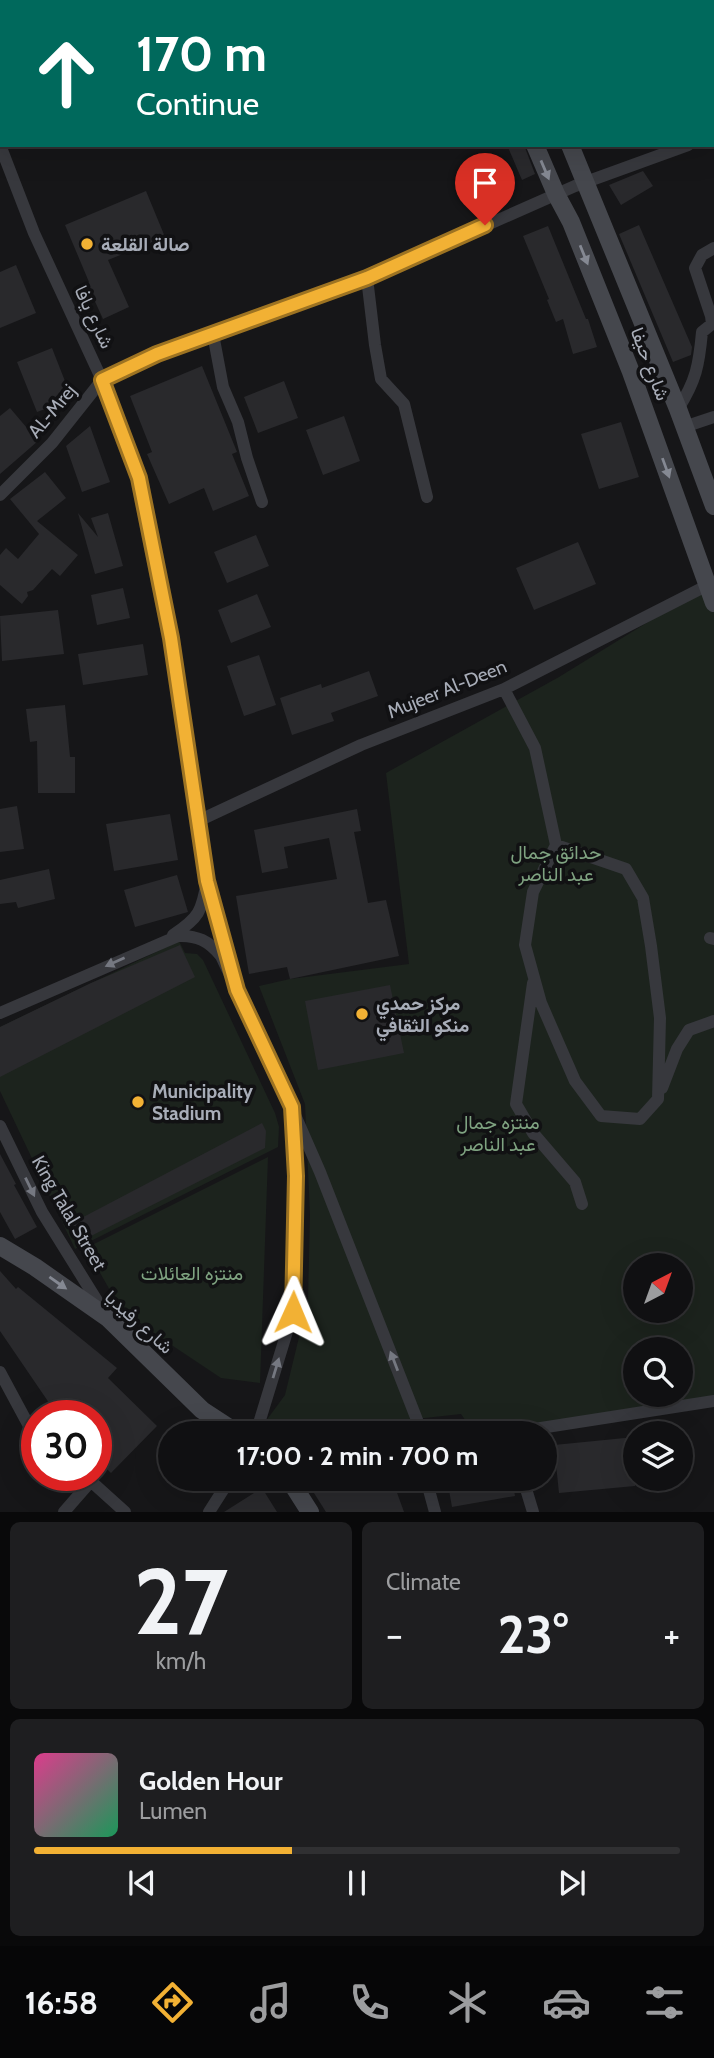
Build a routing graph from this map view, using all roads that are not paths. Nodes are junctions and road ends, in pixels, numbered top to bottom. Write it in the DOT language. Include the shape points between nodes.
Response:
graph roads {
  1 [pos="1,147"];
  2 [pos="536,147"];
  3 [pos="571,147"];
  4 [pos="677,147"];
  5 [pos="656,151"];
  6 [pos="586,182"];
  7 [pos="556,194"];
  8 [pos="714,248"];
  9 [pos="367,278"];
  10 [pos="213,334"];
  11 [pos="102,380"];
  12 [pos="678,409"];
  13 [pos="714,417"];
  14 [pos="684,427"];
  15 [pos="0,495"];
  16 [pos="427,498"];
  17 [pos="262,502"];
  18 [pos="714,506"];
  19 [pos="711,594"];
  20 [pos="504,689"];
  21 [pos="198,821"];
  22 [pos="556,845"];
  23 [pos="207,881"];
  24 [pos="165,940"];
  25 [pos="534,976"];
  26 [pos="237,990"];
  27 [pos="0,1013"];
  28 [pos="714,1021"];
  29 [pos="658,1099"];
  30 [pos="292,1107"];
  31 [pos="0,1126"];
  32 [pos="582,1204"];
  33 [pos="0,1246"];
  34 [pos="108,1318"];
  35 [pos="0,1373"];
  36 [pos="714,1401"];
  37 [pos="21,1411"];
  38 [pos="219,1421"];
  39 [pos="260,1421"];
  40 [pos="416,1421"];
  41 [pos="557,1425"];
  42 [pos="79,1491"];
  43 [pos="102,1491"];
  44 [pos="222,1491"];
  45 [pos="297,1491"];
  46 [pos="429,1491"];
  47 [pos="527,1491"];
  48 [pos="64,1512"];
  49 [pos="125,1512"];
  50 [pos="209,1512"];
  51 [pos="310,1512"];
  52 [pos="435,1512"];
  53 [pos="533,1512"];
  1 -- 11 [label="street, شارع يافا" via="34,233"];
  2 -- 7 [label="main road, شارع حيفا, one-way"];
  3 -- 6 [label="main road, شارع حيفا"];
  4 -- 5 [label="street"];
  5 -- 6 [label="street"];
  6 -- 7 [label="street"];
  6 -- 12 [label="main road, شارع حيفا"];
  7 -- 9 [label="street"];
  7 -- 19 [label="main road, شارع حيفا, one-way" via="631,373"];
  8 -- 12 [label="street" via="702,255 695,268 712,324 702,332 692,386"];
  9 -- 10 [label="street"];
  9 -- 16 [label="street" via="382,379 404,404"];
  10 -- 11 [label="street"];
  10 -- 17 [label="street" via="223,387"];
  11 -- 15 [label="street, AL-Mrej" via="52,443"];
  11 -- 21 [label="street, شارع يافا" via="139,478 171,638"];
  12 -- 14 [label="main road, شارع حيفا"];
  13 -- 14 [label="street"];
  14 -- 18 [label="main road, شارع حيفا"];
  19 -- 20 [label="street, Mujeer Al-Deen"];
  20 -- 21 [label="street, Mujeer Al-Deen" via="361,745"];
  20 -- 22 [label="street" via="536,748"];
  21 -- 23 [label="street, شارع يافا"];
  22 -- 25 [label="street" via="533,892 525,945"];
  22 -- 29 [label="street" via="626,869 643,898 660,1018"];
  23 -- 24 [label="street" via="199,913"];
  23 -- 26 [label="street, شارع يافا"];
  24 -- 26 [label="street" via="178,936 203,939 221,956"];
  24 -- 27 [label="street, one-way"];
  25 -- 29 [label="street" via="575,1081 601,1116 640,1119"];
  25 -- 32 [label="street" via="516,1104 533,1133 575,1182"];
  26 -- 30 [label="street"];
  28 -- 29 [label="street" via="689,1030"];
  39 -- 30 [label="street, one-way" via="293,1312 296,1176"];
  40 -- 30 [label="street, one-way"];
  31 -- 34 [label="street, King Talal Street, one-way" via="42,1212"];
  33 -- 34 [label="main road, شارع رفيديا, one-way"];
  34 -- 38 [label="main road, شارع رفيديا"];
  35 -- 37 [label="street"];
  36 -- 41 [label="street"];
  42 -- 48 [label="street"];
  43 -- 49 [label="street"];
  44 -- 50 [label="street"];
  45 -- 51 [label="main road"];
  46 -- 52 [label="street"];
  47 -- 53 [label="street"];
}
